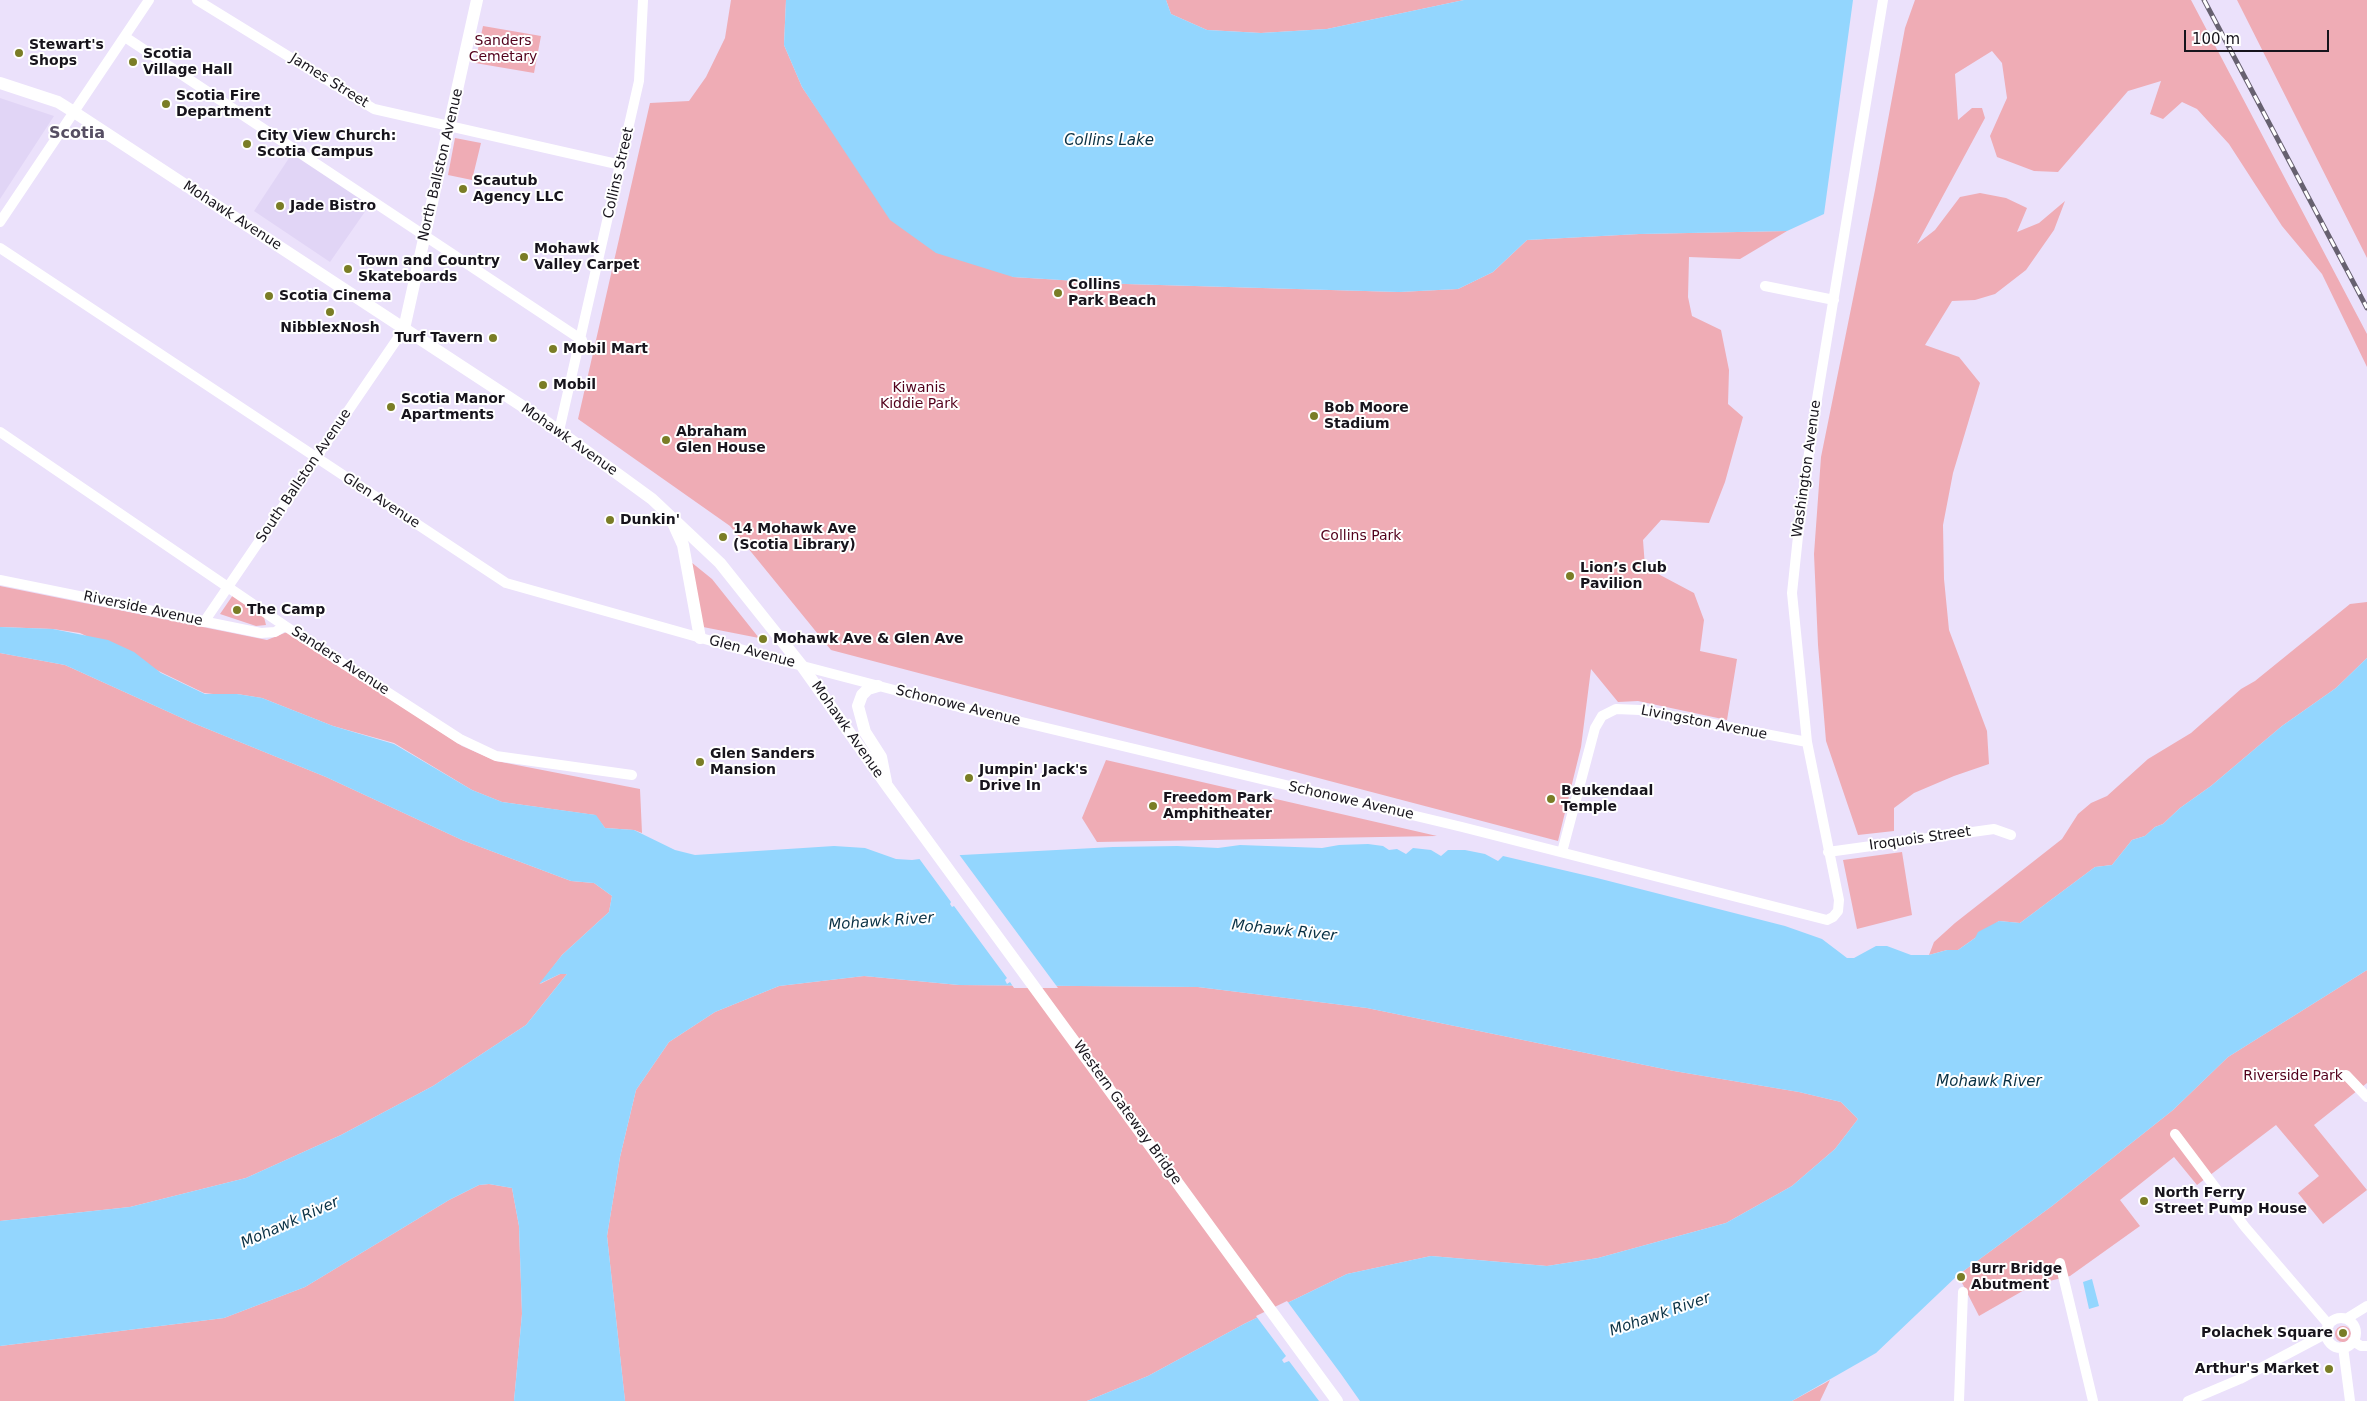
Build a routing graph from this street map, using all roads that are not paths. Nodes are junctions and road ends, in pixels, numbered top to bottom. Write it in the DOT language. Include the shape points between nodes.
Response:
graph roads {
  1 [pos="149,0"];
  2 [pos="197,0"];
  3 [pos="477,0"];
  4 [pos="643,0"];
  5 [pos="1882,0"];
  6 [pos="124,37"];
  7 [pos="0,83"];
  8 [pos="74,112"];
  9 [pos="450,127"];
  10 [pos="621,165"];
  11 [pos="0,222"];
  12 [pos="425,236"];
  13 [pos="0,248"];
  14 [pos="1765,286"];
  15 [pos="1834,300"];
  16 [pos="404,329"];
  17 [pos="582,340"];
  18 [pos="0,432"];
  19 [pos="559,432"];
  20 [pos="315,458"];
  21 [pos="670,516"];
  22 [pos="0,580"];
  23 [pos="230,586"];
  24 [pos="204,622"];
  25 [pos="285,626"];
  26 [pos="700,638"];
  27 [pos="802,666"];
  28 [pos="878,686"];
  29 [pos="1807,742"];
  30 [pos="632,775"];
  31 [pos="888,787"];
  32 [pos="918,826"];
  33 [pos="2011,835"];
  34 [pos="1562,852"];
  35 [pos="1828,852"];
  36 [pos="1813,916"];
  37 [pos="2346,1075"];
  38 [pos="2367,1097"];
  39 [pos="2175,1134"];
  40 [pos="2060,1263"];
  41 [pos="1963,1292"];
  42 [pos="2367,1306"];
  43 [pos="2346,1319"];
  44 [pos="2328,1329"];
  45 [pos="2354,1341"];
  46 [pos="2367,1346"];
  47 [pos="2343,1347"];
  48 [pos="1337,1401"];
  49 [pos="1959,1401"];
  50 [pos="2093,1401"];
  51 [pos="2188,1401"];
  52 [pos="2350,1401"];
  1 -- 6 [label="street"];
  2 -- 9 [label="street, James Street" via="374,109"];
  3 -- 9 [label="main road, North Ballston Avenue"];
  4 -- 10 [label="street, Collins Street" via="639,81"];
  5 -- 15 [label="street, Washington Avenue"];
  6 -- 8 [label="street"];
  6 -- 12 [label="street"];
  7 -- 8 [label="main road, Mohawk Avenue" via="58,102"];
  8 -- 11 [label="street"];
  8 -- 16 [label="main road, Mohawk Avenue"];
  9 -- 10 [label="street, James Street"];
  9 -- 12 [label="main road, North Ballston Avenue"];
  10 -- 17 [label="street, Collins Street"];
  12 -- 16 [label="main road, North Ballston Avenue"];
  12 -- 17 [label="street"];
  13 -- 20 [label="street, Glen Avenue"];
  14 -- 15 [label="street"];
  15 -- 29 [label="street, Washington Avenue" via="1800,508 1792,593"];
  16 -- 19 [label="main road, Mohawk Avenue"];
  16 -- 20 [label="street, South Ballston Avenue"];
  17 -- 19 [label="street, Collins Street"];
  18 -- 23 [label="street, Sanders Avenue"];
  19 -- 21 [label="main road, Mohawk Avenue" via="652,499"];
  20 -- 23 [label="street, South Ballston Avenue"];
  20 -- 26 [label="street, Glen Avenue" via="506,582"];
  21 -- 26 [label="main road" via="683,545"];
  21 -- 27 [label="main road, Mohawk Avenue" via="720,563"];
  22 -- 24 [label="street, Riverside Avenue"];
  23 -- 24 [label="street, South Ballston Avenue"];
  23 -- 25 [label="street, Sanders Avenue"];
  24 -- 25 [label="street, Riverside Avenue" via="261,633 274,632"];
  25 -- 30 [label="street, Sanders Avenue" via="460,739 496,756"];
  26 -- 27 [label="street, Glen Avenue"];
  27 -- 28 [label="street, Schonowe Avenue"];
  27 -- 31 [label="main road, Mohawk Avenue"];
  28 -- 31 [label="main road" via="862,695 858,706 865,732 881,757"];
  28 -- 34 [label="street, Schonowe Avenue"];
  29 -- 34 [label="street, Livingston Avenue" via="1640,710 1616,709 1602,716 1595,728"];
  29 -- 35 [label="street, Washington Avenue"];
  31 -- 32 [label="main road, Mohawk Avenue"];
  32 -- 48 [label="main road, Western Gateway Bridge"];
  33 -- 35 [label="street, Iroquois Street" via="1994,829"];
  34 -- 36 [label="street, Schonowe Avenue"];
  35 -- 36 [label="street, Washington Avenue" via="1839,900 1838,911 1827,920"];
  37 -- 38 [label="street"];
  39 -- 44 [label="street"];
  40 -- 50 [label="street"];
  41 -- 49 [label="street"];
  42 -- 43 [label="street"];
  43 -- 44 [label="street" via="2336,1319"];
  43 -- 45 [label="street" via="2355,1328"];
  44 -- 47 [label="street" via="2330,1342"];
  44 -- 51 [label="street" via="2240,1379"];
  45 -- 46 [label="street"];
  45 -- 47 [label="street"];
  47 -- 52 [label="street"];
}
